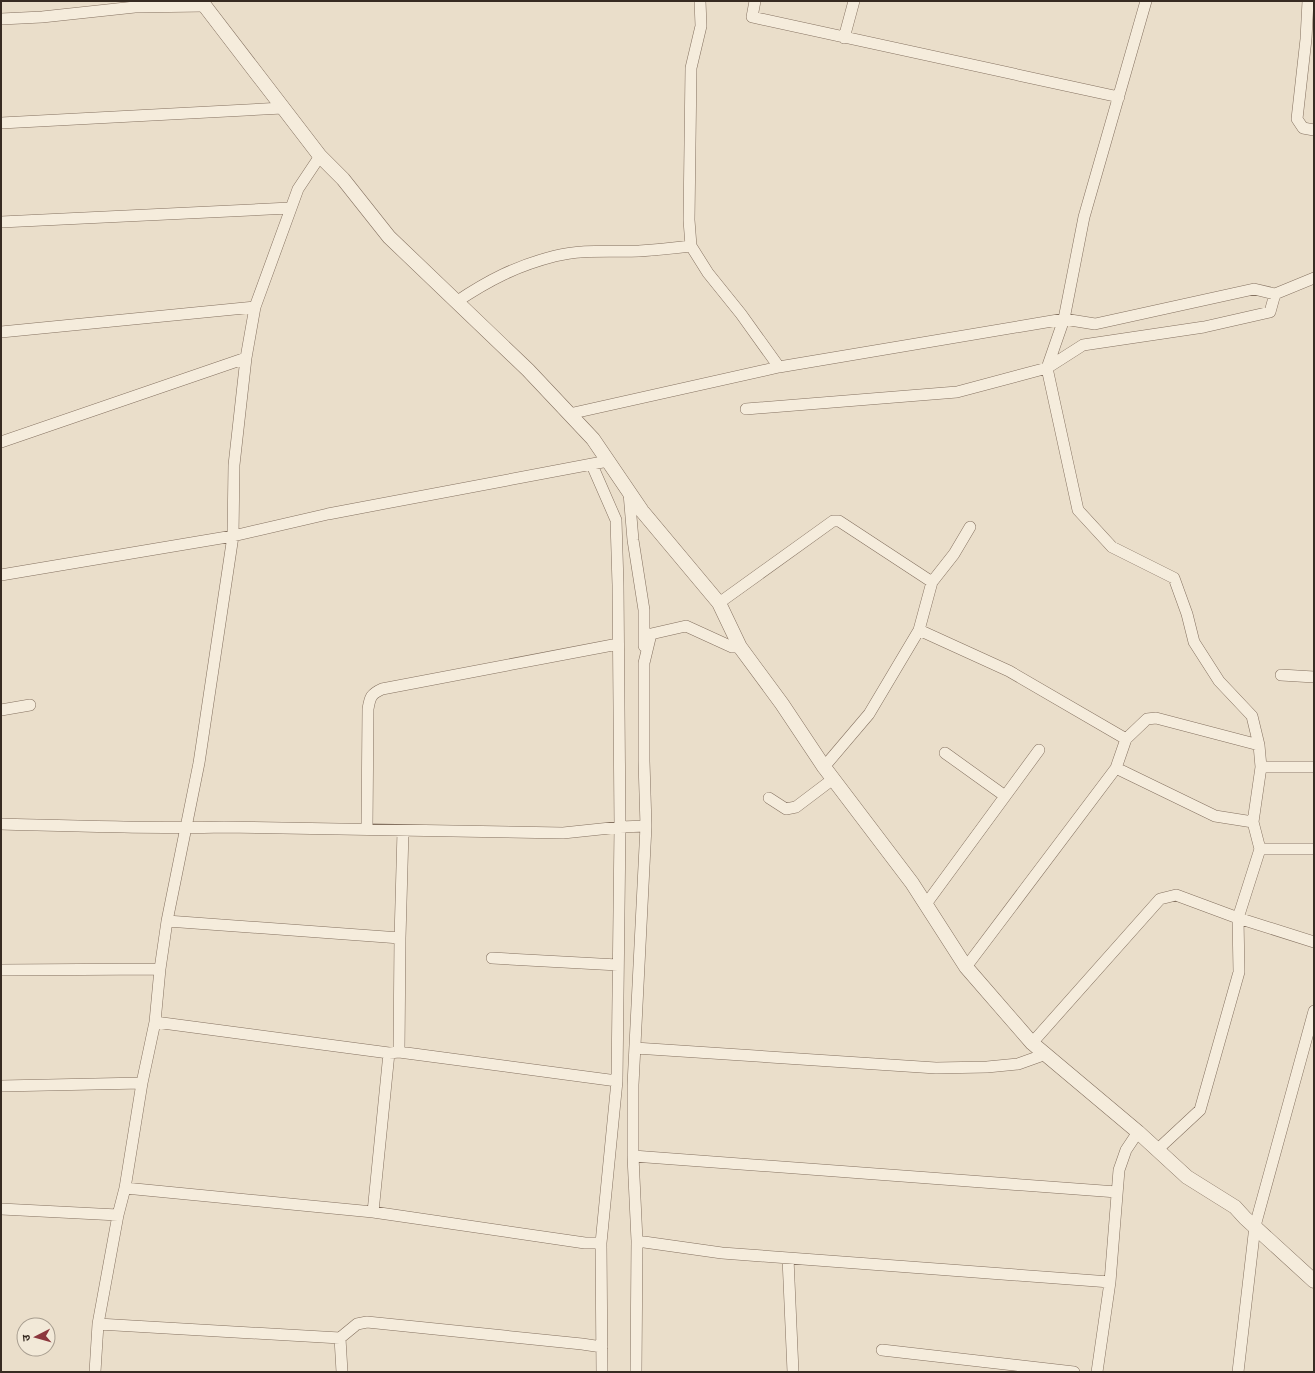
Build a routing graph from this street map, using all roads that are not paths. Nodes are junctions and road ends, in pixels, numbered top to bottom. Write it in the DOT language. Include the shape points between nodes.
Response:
graph roads {
  1 [pos="700,1"];
  2 [pos="755,1"];
  3 [pos="854,1"];
  4 [pos="1146,1"];
  5 [pos="1308,1"];
  6 [pos="203,3"];
  7 [pos="1,19"];
  8 [pos="844,38"];
  9 [pos="1310,39"];
  10 [pos="1119,97"];
  11 [pos="283,108"];
  12 [pos="1,123"];
  13 [pos="1314,130"];
  14 [pos="320,156"];
  15 [pos="290,208"];
  16 [pos="1,222"];
  17 [pos="691,246"];
  18 [pos="1314,278"];
  19 [pos="1275,294"];
  20 [pos="456,302"];
  21 [pos="255,307"];
  22 [pos="1064,319"];
  23 [pos="1,332"];
  24 [pos="246,358"];
  25 [pos="779,367"];
  26 [pos="1047,368"];
  27 [pos="746,409"];
  28 [pos="569,414"];
  29 [pos="1,442"];
  30 [pos="608,461"];
  31 [pos="592,465"];
  32 [pos="629,492"];
  33 [pos="970,527"];
  34 [pos="233,536"];
  35 [pos="1,575"];
  36 [pos="932,582"];
  37 [pos="719,602"];
  38 [pos="919,630"];
  39 [pos="618,644"];
  40 [pos="740,647"];
  41 [pos="644,663"];
  42 [pos="1281,675"];
  43 [pos="1314,677"];
  44 [pos="30,705"];
  45 [pos="1,710"];
  46 [pos="1126,739"];
  47 [pos="1258,745"];
  48 [pos="1039,750"];
  49 [pos="945,753"];
  50 [pos="824,767"];
  51 [pos="1261,767"];
  52 [pos="1314,767"];
  53 [pos="1116,768"];
  54 [pos="833,779"];
  55 [pos="1005,796"];
  56 [pos="769,798"];
  57 [pos="1254,822"];
  58 [pos="1,824"];
  59 [pos="646,826"];
  60 [pos="620,827"];
  61 [pos="187,828"];
  62 [pos="367,829"];
  63 [pos="404,831"];
  64 [pos="1314,849"];
  65 [pos="1260,850"];
  66 [pos="926,904"];
  67 [pos="1238,918"];
  68 [pos="167,921"];
  69 [pos="400,938"];
  70 [pos="1314,942"];
  71 [pos="492,958"];
  72 [pos="618,965"];
  73 [pos="966,967"];
  74 [pos="160,969"];
  75 [pos="1,970"];
  76 [pos="1314,1011"];
  77 [pos="155,1022"];
  78 [pos="1032,1043"];
  79 [pos="634,1048"];
  80 [pos="394,1052"];
  81 [pos="1046,1054"];
  82 [pos="616,1081"];
  83 [pos="142,1083"];
  84 [pos="1,1086"];
  85 [pos="1138,1132"];
  86 [pos="1157,1150"];
  87 [pos="634,1156"];
  88 [pos="125,1188"];
  89 [pos="1117,1192"];
  90 [pos="1,1209"];
  91 [pos="373,1212"];
  92 [pos="118,1215"];
  93 [pos="1254,1226"];
  94 [pos="638,1241"];
  95 [pos="601,1243"];
  96 [pos="788,1258"];
  97 [pos="1314,1281"];
  98 [pos="1110,1282"];
  99 [pos="98,1324"];
  100 [pos="340,1338"];
  101 [pos="602,1347"];
  102 [pos="882,1350"];
  103 [pos="95,1372"];
  104 [pos="342,1372"];
  105 [pos="602,1372"];
  106 [pos="636,1372"];
  107 [pos="793,1372"];
  108 [pos="1074,1372"];
  109 [pos="1097,1372"];
  110 [pos="1238,1372"];
  1 -- 17 [label="street" via="701,26 691,68"];
  2 -- 8 [label="street" via="752,17"];
  3 -- 8 [label="street"];
  4 -- 10 [label="street"];
  5 -- 9 [label="street"];
  6 -- 7 [label="street" via="135,6"];
  6 -- 11 [label="street"];
  8 -- 10 [label="street"];
  9 -- 13 [label="street" via="1297,119 1303,128"];
  10 -- 22 [label="street" via="1084,217"];
  11 -- 12 [label="street"];
  11 -- 14 [label="street"];
  14 -- 15 [label="street" via="298,189"];
  14 -- 20 [label="street" via="343,178 389,237"];
  15 -- 16 [label="street"];
  15 -- 21 [label="street"];
  17 -- 20 [label="street" via="640,251 588,251 556,256 512,269"];
  17 -- 25 [label="street" via="708,273"];
  18 -- 19 [label="street"];
  19 -- 22 [label="street" via="1254,289 1095,324"];
  19 -- 26 [label="street" via="1270,312 1204,327 1083,345"];
  20 -- 28 [label="street" via="528,370"];
  21 -- 23 [label="street"];
  21 -- 24 [label="street"];
  22 -- 25 [label="street"];
  22 -- 26 [label="street"];
  24 -- 29 [label="street"];
  24 -- 34 [label="street" via="234,465"];
  25 -- 28 [label="street"];
  26 -- 27 [label="street" via="957,392"];
  26 -- 47 [label="street" via="1078,510 1112,547 1174,578 1194,642 1219,681 1252,716"];
  28 -- 30 [label="street" via="593,439"];
  30 -- 31 [label="street"];
  30 -- 32 [label="street"];
  31 -- 34 [label="street" via="328,514"];
  31 -- 39 [label="street" via="616,520"];
  32 -- 37 [label="street"];
  32 -- 41 [label="street" via="633,540 644,610"];
  33 -- 36 [label="street" via="954,554"];
  34 -- 35 [label="street"];
  34 -- 61 [label="street"];
  36 -- 37 [label="street" via="839,521 833,521"];
  36 -- 38 [label="street"];
  37 -- 40 [label="street"];
  38 -- 46 [label="street" via="1009,671"];
  38 -- 50 [label="street" via="869,714"];
  39 -- 60 [label="street"];
  39 -- 62 [label="street" via="374,692 368,709"];
  40 -- 41 [label="street" via="732,647 686,626 651,634"];
  40 -- 50 [label="street"];
  41 -- 59 [label="street"];
  42 -- 43 [label="street"];
  44 -- 45 [label="street"];
  46 -- 47 [label="street" via="1146,719 1156,718"];
  46 -- 53 [label="street"];
  47 -- 51 [label="street"];
  48 -- 55 [label="street"];
  49 -- 55 [label="street"];
  50 -- 54 [label="street"];
  51 -- 52 [label="street"];
  51 -- 57 [label="street"];
  53 -- 57 [label="street" via="1215,816"];
  53 -- 73 [label="street"];
  54 -- 56 [label="street" via="796,807 786,809"];
  54 -- 66 [label="street"];
  55 -- 66 [label="street"];
  57 -- 65 [label="street"];
  58 -- 61 [label="street"];
  59 -- 60 [label="street"];
  59 -- 79 [label="street"];
  60 -- 63 [label="street" via="563,834"];
  60 -- 72 [label="street"];
  61 -- 62 [label="street"];
  61 -- 68 [label="street"];
  62 -- 63 [label="street"];
  63 -- 69 [label="street"];
  64 -- 65 [label="street"];
  65 -- 67 [label="street"];
  66 -- 73 [label="street"];
  67 -- 70 [label="street"];
  67 -- 78 [label="street" via="1176,895 1160,899"];
  67 -- 86 [label="street" via="1239,972 1200,1110"];
  68 -- 69 [label="street"];
  68 -- 74 [label="street"];
  69 -- 80 [label="street"];
  71 -- 72 [label="street"];
  72 -- 82 [label="street"];
  73 -- 78 [label="street"];
  74 -- 75 [label="street"];
  74 -- 77 [label="street"];
  76 -- 93 [label="street"];
  77 -- 80 [label="street"];
  77 -- 83 [label="street"];
  78 -- 81 [label="street"];
  79 -- 81 [label="street" via="936,1068 1018,1064"];
  79 -- 87 [label="street"];
  80 -- 82 [label="street"];
  80 -- 91 [label="street"];
  81 -- 85 [label="street"];
  82 -- 95 [label="street"];
  83 -- 84 [label="street"];
  83 -- 88 [label="street"];
  85 -- 86 [label="street"];
  85 -- 89 [label="street" via="1126,1150 1119,1170"];
  86 -- 93 [label="street" via="1187,1177 1235,1207"];
  87 -- 89 [label="street"];
  87 -- 94 [label="street"];
  88 -- 91 [label="street"];
  88 -- 92 [label="street"];
  89 -- 98 [label="street"];
  90 -- 92 [label="street"];
  91 -- 95 [label="street" via="585,1243"];
  92 -- 99 [label="street"];
  93 -- 97 [label="street"];
  93 -- 110 [label="street"];
  94 -- 96 [label="street" via="722,1253"];
  94 -- 106 [label="street"];
  95 -- 101 [label="street"];
  96 -- 98 [label="street"];
  96 -- 107 [label="street"];
  98 -- 109 [label="street"];
  99 -- 100 [label="street"];
  99 -- 103 [label="street"];
  100 -- 101 [label="street" via="357,1324 367,1322"];
  100 -- 104 [label="street"];
  101 -- 105 [label="street"];
  102 -- 108 [label="street"];
}
